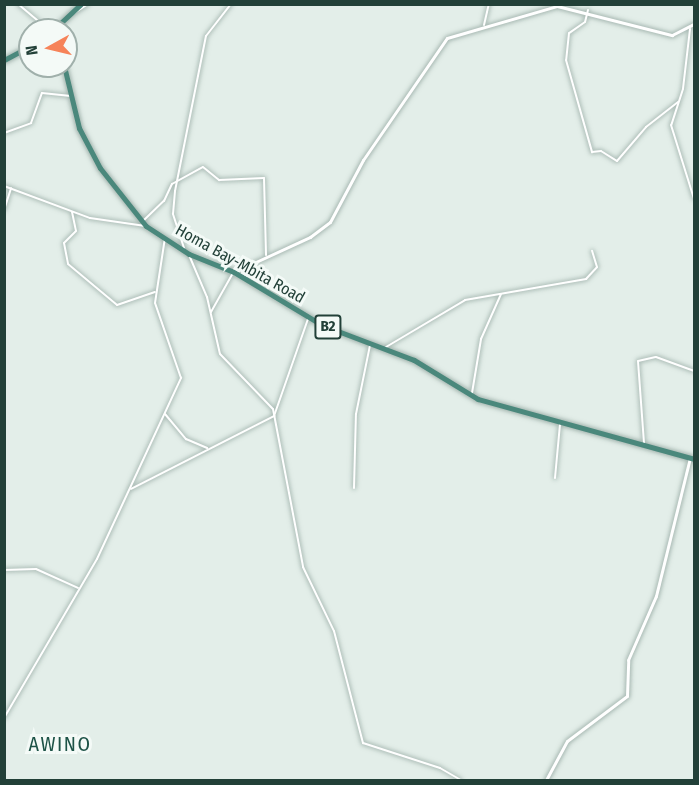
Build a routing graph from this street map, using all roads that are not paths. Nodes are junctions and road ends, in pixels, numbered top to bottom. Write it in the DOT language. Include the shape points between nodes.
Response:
graph roads {
  1 [pos="18,4"];
  2 [pos="81,4"];
  3 [pos="88,4"];
  4 [pos="231,4"];
  5 [pos="489,4"];
  6 [pos="587,4"];
  7 [pos="587,10"];
  8 [pos="68,17"];
  9 [pos="36,18"];
  10 [pos="694,24"];
  11 [pos="484,25"];
  12 [pos="690,29"];
  13 [pos="18,52"];
  14 [pos="4,60"];
  15 [pos="67,78"];
  16 [pos="71,96"];
  17 [pos="678,102"];
  18 [pos="4,133"];
  19 [pos="178,178"];
  20 [pos="4,186"];
  21 [pos="11,188"];
  22 [pos="694,199"];
  23 [pos="4,210"];
  24 [pos="72,212"];
  25 [pos="145,223"];
  26 [pos="165,238"];
  27 [pos="592,251"];
  28 [pos="187,252"];
  29 [pos="266,255"];
  30 [pos="234,272"];
  31 [pos="155,292"];
  32 [pos="501,294"];
  33 [pos="211,312"];
  34 [pos="308,317"];
  35 [pos="371,342"];
  36 [pos="386,347"];
  37 [pos="694,371"];
  38 [pos="471,396"];
  39 [pos="165,414"];
  40 [pos="274,416"];
  41 [pos="560,422"];
  42 [pos="644,443"];
  43 [pos="207,448"];
  44 [pos="692,458"];
  45 [pos="555,478"];
  46 [pos="354,488"];
  47 [pos="131,489"];
  48 [pos="4,570"];
  49 [pos="78,588"];
  50 [pos="4,718"];
  51 [pos="461,780"];
  52 [pos="546,780"];
  1 -- 9 [label="street"];
  2 -- 8 [label="highway"];
  3 -- 8 [label="street"];
  4 -- 19 [label="street" via="206,36"];
  5 -- 11 [label="street"];
  6 -- 7 [label="street"];
  7 -- 11 [label="street" via="550,7"];
  7 -- 12 [label="street" via="672,35"];
  7 -- 17 [label="street" via="585,22 569,33 566,60 592,152 601,151 617,161 646,127"];
  10 -- 12 [label="street"];
  11 -- 29 [label="street" via="439,46 330,222 310,237"];
  12 -- 17 [label="street"];
  13 -- 14 [label="highway"];
  15 -- 16 [label="highway, Homa Bay-Mbita Road / B2"];
  16 -- 18 [label="street" via="42,93 31,123"];
  16 -- 25 [label="highway, Homa Bay-Mbita Road / B2" via="91,154"];
  17 -- 22 [label="street" via="672,135"];
  19 -- 25 [label="street"];
  19 -- 28 [label="street" via="173,214"];
  19 -- 29 [label="street" via="203,167 219,180 264,178"];
  20 -- 21 [label="street"];
  21 -- 23 [label="street"];
  21 -- 24 [label="street"];
  24 -- 25 [label="street"];
  24 -- 31 [label="street" via="76,231 64,243 68,264 117,305"];
  25 -- 26 [label="highway, Homa Bay-Mbita Road / B2"];
  26 -- 28 [label="highway, Homa Bay-Mbita Road / B2"];
  26 -- 31 [label="street"];
  27 -- 32 [label="street" via="597,267 586,279"];
  28 -- 30 [label="highway, Homa Bay-Mbita Road / B2"];
  28 -- 33 [label="street"];
  29 -- 30 [label="street"];
  30 -- 33 [label="street"];
  30 -- 34 [label="highway, Homa Bay-Mbita Road / B2"];
  31 -- 39 [label="street" via="162,330 172,342 182,375"];
  32 -- 36 [label="street" via="460,302"];
  32 -- 38 [label="street" via="481,339"];
  33 -- 40 [label="street" via="220,354 267,401"];
  34 -- 35 [label="highway, Homa Bay-Mbita Road / B2"];
  34 -- 40 [label="street"];
  35 -- 36 [label="highway, Homa Bay-Mbita Road / B2"];
  35 -- 46 [label="street" via="356,414"];
  36 -- 38 [label="highway, Homa Bay-Mbita Road / B2"];
  37 -- 42 [label="street" via="656,357 638,361"];
  38 -- 41 [label="highway, Homa Bay-Mbita Road / B2"];
  39 -- 43 [label="street" via="186,439"];
  39 -- 47 [label="street"];
  40 -- 43 [label="street"];
  40 -- 51 [label="street" via="303,567 334,631 363,743 440,768"];
  41 -- 42 [label="highway, Homa Bay-Mbita Road / B2"];
  41 -- 45 [label="street"];
  42 -- 44 [label="highway, Homa Bay-Mbita Road / B2"];
  43 -- 47 [label="street"];
  44 -- 52 [label="street" via="656,596 628,660 627,696 567,741"];
  47 -- 49 [label="street"];
  48 -- 49 [label="street" via="36,569"];
  49 -- 50 [label="street"];
}
